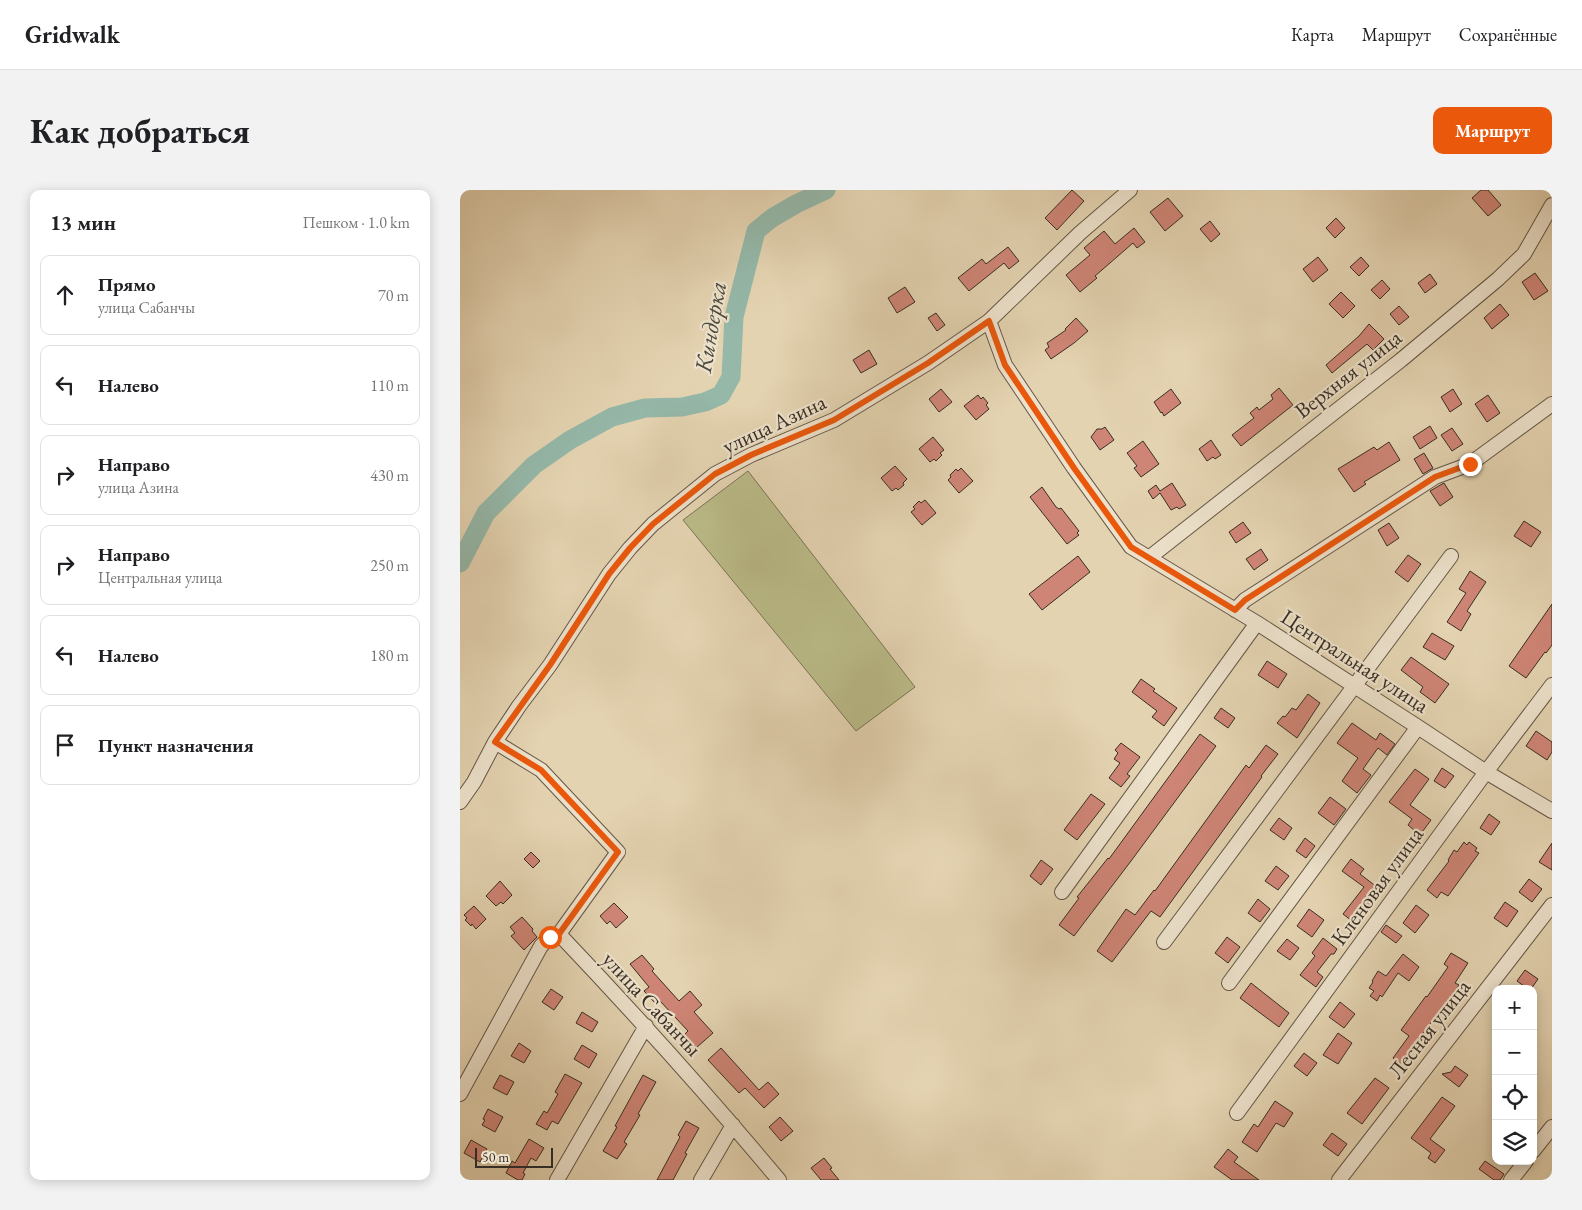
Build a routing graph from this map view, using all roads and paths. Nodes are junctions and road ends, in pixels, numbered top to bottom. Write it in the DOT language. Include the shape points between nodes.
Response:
graph roads {
  1 [pos="1130,190"];
  2 [pos="1552,205"];
  3 [pos="989,321"];
  4 [pos="1552,404"];
  5 [pos="1450,556"];
  6 [pos="1150,557"];
  7 [pos="1235,610"];
  8 [pos="1257,623"];
  9 [pos="1552,685"];
  10 [pos="1353,686"];
  11 [pos="1418,727"];
  12 [pos="495,742"];
  13 [pos="1486,772"];
  14 [pos="460,802"];
  15 [pos="1552,811"];
  16 [pos="1062,892"];
  17 [pos="1552,905"];
  18 [pos="559,934"];
  19 [pos="1164,942"];
  20 [pos="1229,983"];
  21 [pos="646,1026"];
  22 [pos="460,1094"];
  23 [pos="1237,1113"];
  24 [pos="733,1125"];
  25 [pos="1552,1127"];
  26 [pos="1537,1146"];
  27 [pos="1523,1165"];
  28 [pos="557,1180"];
  29 [pos="701,1180"];
  30 [pos="779,1180"];
  31 [pos="1339,1180"];
  32 [pos="1511,1180"];
  1 -- 3 [label="street, улица Азина" via="1080,233"];
  2 -- 6 [label="street, Верхняя улица" via="1524,254 1498,279 1401,360"];
  3 -- 6 [label="street, Центральная улица" via="1005,365 1064,453 1131,547"];
  3 -- 12 [label="street, улица Азина" via="928,363 834,420 715,474 653,524 609,574"];
  4 -- 7 [label="street" via="1470,464 1435,477 1245,600"];
  5 -- 10 [label="street"];
  6 -- 7 [label="street, Центральная улица"];
  7 -- 8 [label="street, Центральная улица"];
  8 -- 10 [label="street, Центральная улица"];
  8 -- 16 [label="street"];
  9 -- 13 [label="street, Кленовая улица"];
  10 -- 11 [label="street, Центральная улица"];
  10 -- 19 [label="street"];
  11 -- 13 [label="street, Центральная улица"];
  11 -- 20 [label="street"];
  12 -- 14 [label="street, улица Азина"];
  12 -- 18 [label="street" via="541,770 618,852"];
  13 -- 15 [label="street, Центральная улица"];
  13 -- 23 [label="street, Кленовая улица"];
  17 -- 31 [label="street, Лесная улица"];
  18 -- 21 [label="street, улица Сабанчы"];
  18 -- 22 [label="street" via="541,946"];
  21 -- 24 [label="street, улица Сабанчы"];
  21 -- 28 [label="street"];
  24 -- 29 [label="street"];
  24 -- 30 [label="street, улица Сабанчы"];
  25 -- 26 [label="street"];
  27 -- 32 [label="street"];
}
